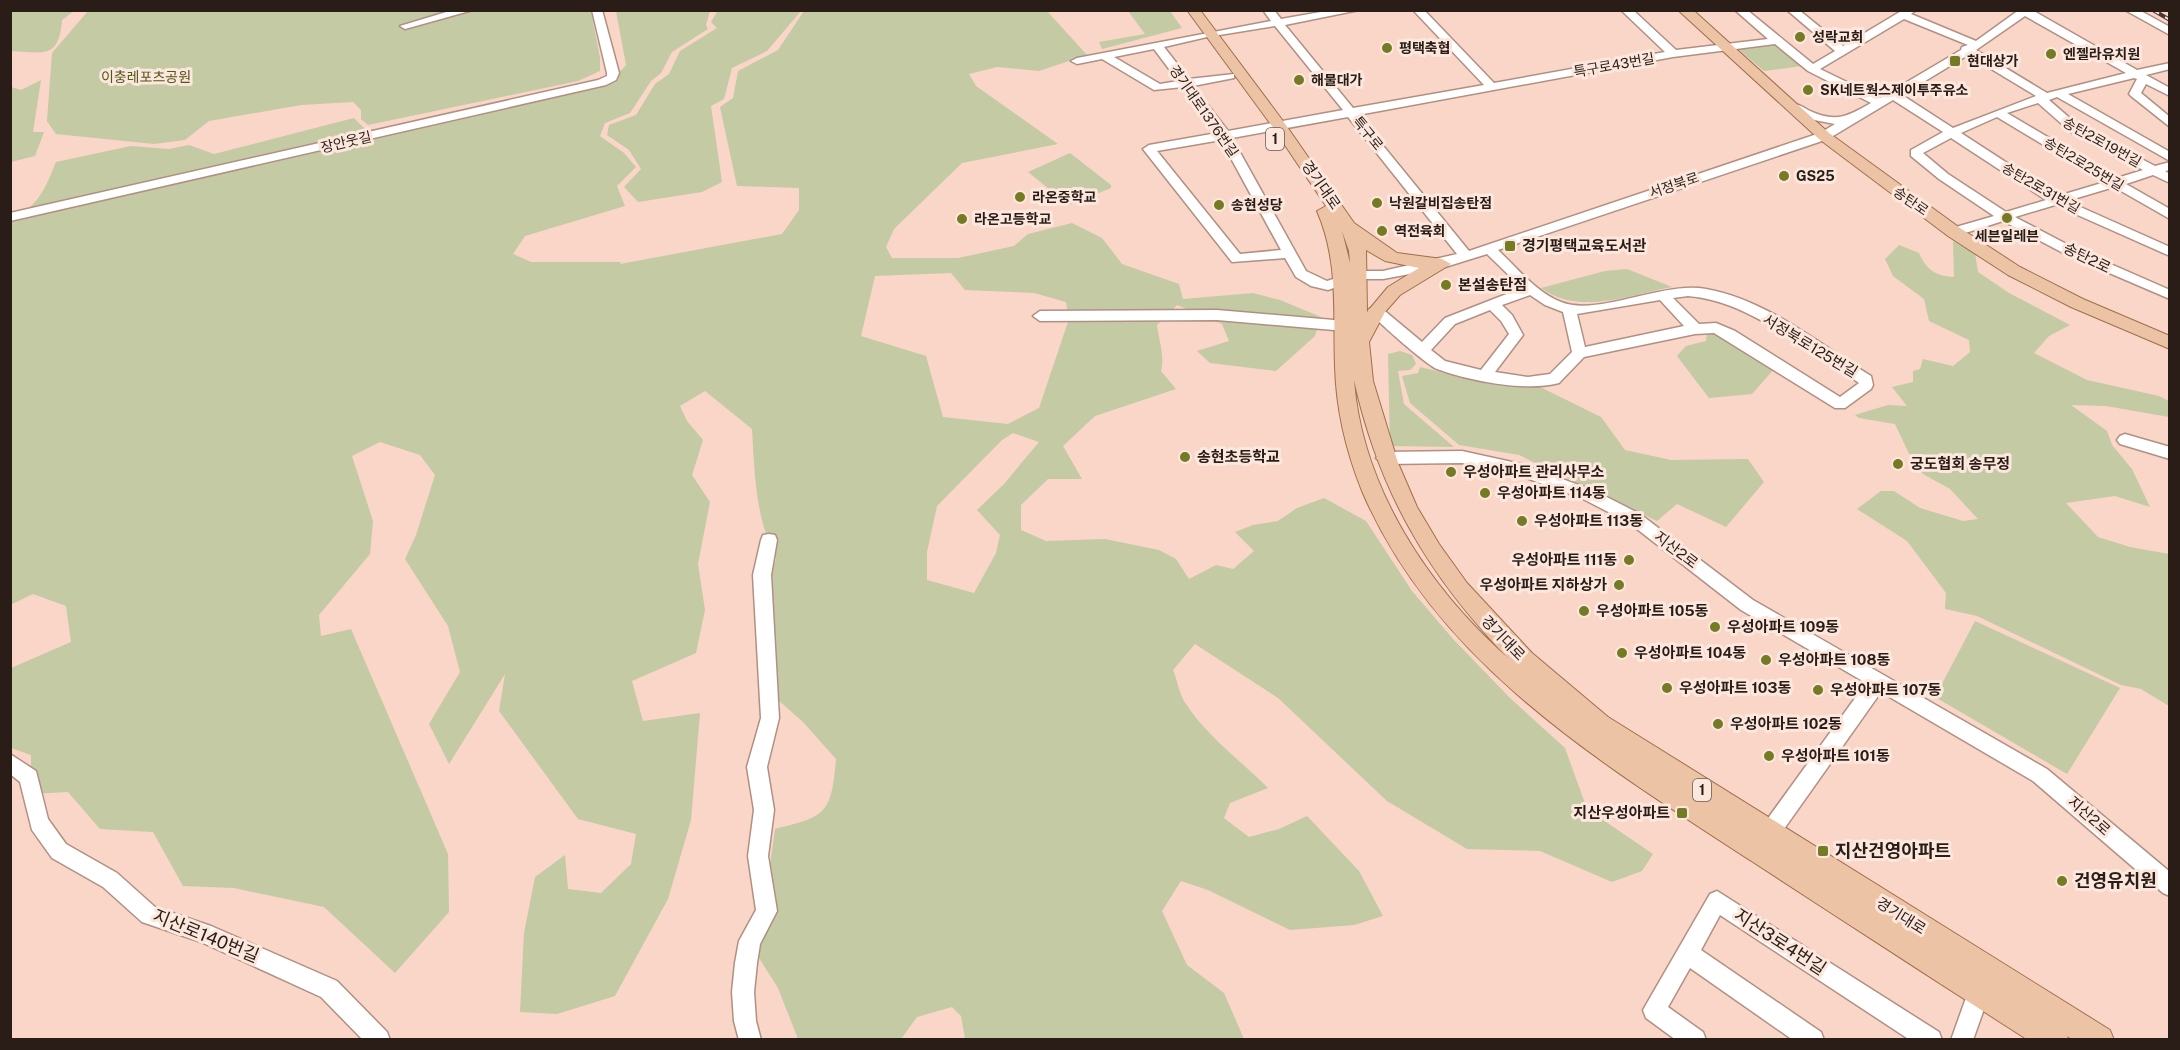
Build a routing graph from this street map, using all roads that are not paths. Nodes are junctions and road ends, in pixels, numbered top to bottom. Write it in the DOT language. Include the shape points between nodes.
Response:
graph roads {
  1 [pos="468,10"];
  2 [pos="597,10"];
  3 [pos="1181,10"];
  4 [pos="1193,10"];
  5 [pos="1268,10"];
  6 [pos="1354,10"];
  7 [pos="1418,10"];
  8 [pos="1626,10"];
  9 [pos="1684,10"];
  10 [pos="1740,10"];
  11 [pos="1792,10"];
  12 [pos="2015,10"];
  13 [pos="2130,10"];
  14 [pos="2030,12"];
  15 [pos="1908,13"];
  16 [pos="1278,22"];
  17 [pos="405,26"];
  18 [pos="2169,32"];
  19 [pos="1206,35"];
  20 [pos="1776,41"];
  21 [pos="1976,44"];
  22 [pos="1157,45"];
  23 [pos="1725,47"];
  24 [pos="1842,51"];
  25 [pos="1673,54"];
  26 [pos="1104,56"];
  27 [pos="1077,61"];
  28 [pos="2169,66"];
  29 [pos="1812,69"];
  30 [pos="1230,76"];
  31 [pos="2140,76"];
  32 [pos="1185,84"];
  33 [pos="1491,86"];
  34 [pos="2169,93"];
  35 [pos="1894,95"];
  36 [pos="2048,96"];
  37 [pos="1881,103"];
  38 [pos="1794,107"];
  39 [pos="1350,111"];
  40 [pos="1998,113"];
  41 [pos="1849,121"];
  42 [pos="2169,124"];
  43 [pos="1272,126"];
  44 [pos="1948,132"];
  45 [pos="1224,134"];
  46 [pos="1824,136"];
  47 [pos="2169,157"];
  48 [pos="2169,166"];
  49 [pos="2156,171"];
  50 [pos="2169,179"];
  51 [pos="2117,183"];
  52 [pos="2058,202"];
  53 [pos="2169,215"];
  54 [pos="10,217"];
  55 [pos="2006,218"];
  56 [pos="1347,224"];
  57 [pos="1954,232"];
  58 [pos="1490,249"];
  59 [pos="2169,252"];
  60 [pos="1291,253"];
  61 [pos="1466,256"];
  62 [pos="1442,264"];
  63 [pos="1350,278"];
  64 [pos="1531,290"];
  65 [pos="1662,294"];
  66 [pos="2169,295"];
  67 [pos="1492,304"];
  68 [pos="1569,309"];
  69 [pos="1375,310"];
  70 [pos="1040,316"];
  71 [pos="1695,329"];
  72 [pos="1355,331"];
  73 [pos="2169,343"];
  74 [pos="1422,351"];
  75 [pos="1579,353"];
  76 [pos="1486,376"];
  77 [pos="2125,440"];
  78 [pos="2169,453"];
  79 [pos="1384,458"];
  80 [pos="769,540"];
  81 [pos="1878,681"];
  82 [pos="10,762"];
  83 [pos="1764,841"];
  84 [pos="2169,886"];
  85 [pos="1687,953"];
  86 [pos="1980,992"];
  87 [pos="1968,1037"];
  88 [pos="379,1040"];
  89 [pos="750,1040"];
  90 [pos="1695,1040"];
  91 [pos="1814,1040"];
  92 [pos="1931,1040"];
  93 [pos="2055,1040"];
  94 [pos="2100,1040"];
  1 -- 17 [label="street"];
  2 -- 54 [label="street, 장안웃길" via="614,73 602,84"];
  3 -- 19 [label="main road, 경기대로 / 1"];
  4 -- 19 [label="main road, 경기대로 / 1"];
  5 -- 16 [label="street, 특구로"];
  6 -- 16 [label="street, 경기대로1376번길"];
  7 -- 33 [label="street"];
  8 -- 25 [label="street, 특구로43번길"];
  9 -- 23 [label="main road, 송탄로"];
  10 -- 20 [label="street"];
  11 -- 24 [label="street"];
  12 -- 21 [label="street" via="1975,37"];
  13 -- 18 [label="street"];
  14 -- 21 [label="street, 서정북로" via="1989,40"];
  14 -- 31 [label="street"];
  15 -- 21 [label="street"];
  15 -- 24 [label="street"];
  16 -- 19 [label="street, 경기대로1376번길"];
  16 -- 39 [label="street, 특구로"];
  19 -- 22 [label="street, 경기대로1376번길"];
  19 -- 30 [label="main road, 경기대로 / 1"];
  19 -- 43 [label="main road, 경기대로 / 1"];
  20 -- 23 [label="street"];
  20 -- 29 [label="street"];
  21 -- 35 [label="street, 서정북로"];
  21 -- 36 [label="street"];
  22 -- 26 [label="street"];
  22 -- 32 [label="street, 경기대로1376번길"];
  23 -- 25 [label="street"];
  23 -- 38 [label="main road, 송탄로"];
  24 -- 29 [label="street"];
  25 -- 33 [label="street, 특구로43번길"];
  26 -- 27 [label="street"];
  26 -- 32 [label="street" via="1158,88"];
  28 -- 31 [label="street, 송탄2로"];
  29 -- 37 [label="street"];
  30 -- 32 [label="street"];
  30 -- 43 [label="main road, 경기대로 / 1"];
  31 -- 34 [label="street"];
  31 -- 36 [label="street, 송탄2로"];
  31 -- 42 [label="street" via="2135,94"];
  32 -- 45 [label="street, 경기대로1376번길"];
  33 -- 39 [label="street, 특구로43번길"];
  35 -- 37 [label="street, 서정북로"];
  35 -- 44 [label="street"];
  36 -- 40 [label="street, 송탄2로"];
  36 -- 47 [label="street"];
  36 -- 49 [label="street, 송탄2로19번길" via="2076,130"];
  37 -- 41 [label="street, 서정북로"];
  38 -- 41 [label="street" via="1814,119"];
  38 -- 46 [label="main road, 송탄로"];
  39 -- 43 [label="street, 특구로43번길"];
  39 -- 61 [label="street, 특구로"];
  40 -- 44 [label="street, 송탄2로"];
  40 -- 51 [label="street, 송탄2로25번길"];
  41 -- 46 [label="street, 서정북로"];
  43 -- 45 [label="street, 특구로43번길"];
  43 -- 56 [label="main road, 경기대로 / 1"];
  43 -- 63 [label="main road, 경기대로 / 1" via="1337,233"];
  44 -- 52 [label="street, 송탄2로31번길"];
  44 -- 55 [label="street, 송탄2로" via="1915,153"];
  45 -- 60 [label="street, 경기대로1376번길"];
  45 -- 60 [label="street, 특구로43번길" via="1149,148 1238,259"];
  46 -- 57 [label="main road, 송탄로"];
  46 -- 58 [label="street, 서정북로"];
  48 -- 49 [label="street"];
  49 -- 50 [label="street, 송탄2로19번길"];
  49 -- 51 [label="street"];
  51 -- 52 [label="street"];
  51 -- 53 [label="street, 송탄2로25번길"];
  52 -- 55 [label="street"];
  52 -- 59 [label="street, 송탄2로31번길"];
  55 -- 57 [label="street"];
  55 -- 66 [label="street, 송탄2로"];
  56 -- 62 [label="main road" via="1385,256 1405,263"];
  56 -- 63 [label="main road, 경기대로 / 1" via="1358,251"];
  57 -- 73 [label="main road, 송탄로" via="2014,271"];
  58 -- 61 [label="street, 서정북로"];
  58 -- 64 [label="street, 서정북로125번길"];
  60 -- 63 [label="street, 경기대로1376번길" via="1301,274 1316,283 1328,286"];
  61 -- 62 [label="street, 서정북로"];
  62 -- 63 [label="street, 서정북로"];
  62 -- 69 [label="main road" via="1403,282"];
  63 -- 72 [label="main road, 경기대로 / 1"];
  64 -- 67 [label="street"];
  64 -- 68 [label="street, 서정북로125번길"];
  65 -- 68 [label="street, 서정북로125번길"];
  65 -- 71 [label="street"];
  65 -- 71 [label="street, 서정북로125번길" via="1702,293 1733,301 1866,380 1866,385 1840,404 1730,334 1716,328"];
  67 -- 74 [label="street" via="1460,314"];
  67 -- 76 [label="street" via="1507,318 1516,335"];
  68 -- 75 [label="street"];
  69 -- 72 [label="main road"];
  69 -- 74 [label="street"];
  70 -- 72 [label="street" via="1217,315"];
  71 -- 75 [label="street, 서정북로125번길"];
  72 -- 79 [label="main road, 경기대로 / 1"];
  72 -- 83 [label="main road, 경기대로 / 1" via="1349,415 1364,471 1393,535 1449,613 1529,693 1610,755"];
  74 -- 76 [label="street" via="1440,365"];
  75 -- 76 [label="street" via="1554,379 1528,382"];
  77 -- 78 [label="street"];
  79 -- 81 [label="street, 지산2로" via="1462,457 1515,468 1589,495 1634,519 1747,605"];
  79 -- 83 [label="main road, 경기대로 / 1" via="1405,509 1429,548 1462,595 1508,645 1546,682 1600,724"];
  80 -- 89 [label="street" via="762,575 770,718 757,767 764,810 758,856 767,911 750,941 746,963 743,992"];
  81 -- 83 [label="street"];
  81 -- 84 [label="street, 지산2로" via="2040,775"];
  82 -- 88 [label="street, 지산로140번길" via="29,777 39,823 60,850 110,880 149,915 204,933 329,989"];
  83 -- 86 [label="main road, 경기대로 / 1"];
  83 -- 94 [label="main road, 경기대로 / 1"];
  85 -- 90 [label="street" via="1654,1010"];
  85 -- 91 [label="street"];
  85 -- 92 [label="street, 지산3로4번길" via="1717,901"];
  86 -- 87 [label="street"];
  86 -- 93 [label="main road, 경기대로 / 1"];
}
